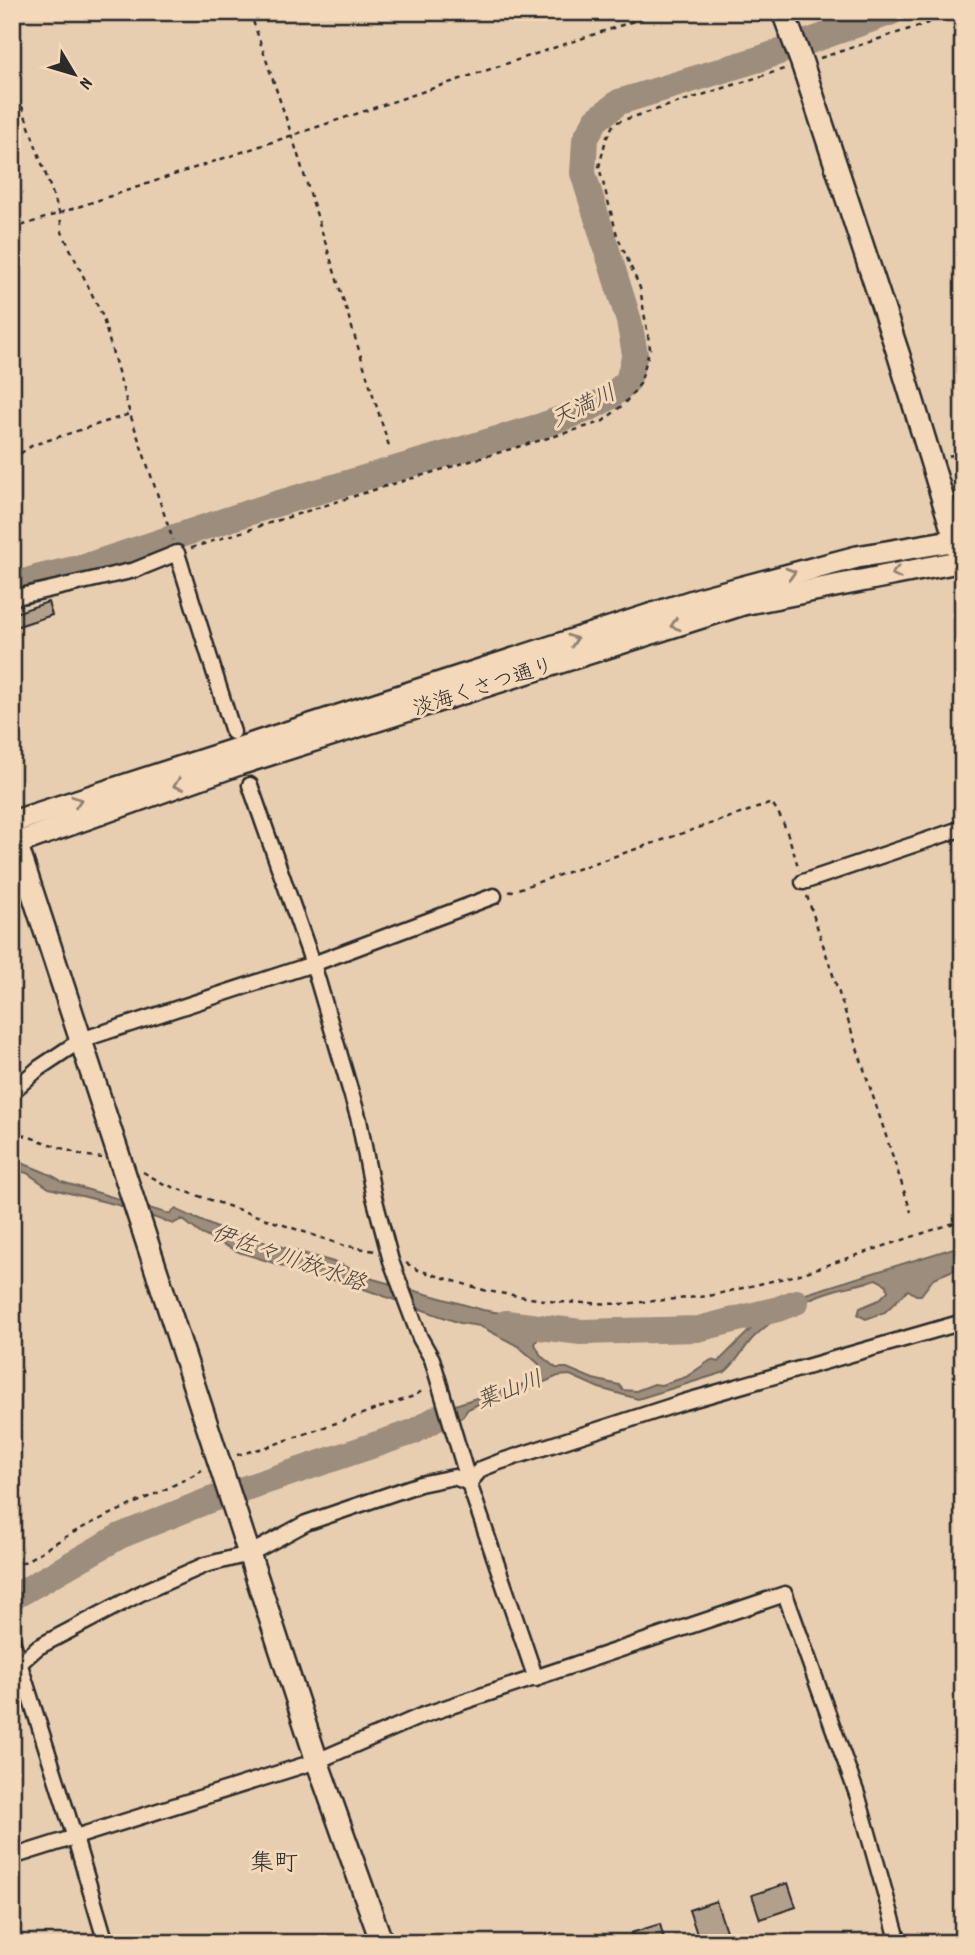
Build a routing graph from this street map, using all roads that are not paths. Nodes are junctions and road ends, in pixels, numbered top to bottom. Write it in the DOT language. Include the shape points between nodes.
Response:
graph roads {
  1 [pos="783,12"];
  2 [pos="959,539"];
  3 [pos="962,562"];
  4 [pos="12,598"];
  5 [pos="233,732"];
  6 [pos="250,785"];
  7 [pos="12,822"];
  8 [pos="963,828"];
  9 [pos="14,839"];
  10 [pos="803,882"];
  11 [pos="494,896"];
  12 [pos="313,964"];
  13 [pos="81,1040"];
  14 [pos="12,1092"];
  15 [pos="963,1322"];
  16 [pos="469,1483"];
  17 [pos="249,1554"];
  18 [pos="12,1640"];
  19 [pos="17,1663"];
  20 [pos="536,1679"];
  21 [pos="317,1761"];
  22 [pos="75,1838"];
  23 [pos="12,1857"];
  24 [pos="106,1943"];
  25 [pos="382,1943"];
  26 [pos="899,1943"];
  1 -- 2 [label="street"];
  2 -- 3 [label="street"];
  7 -- 2 [label="street, 淡海くさつ通り, one-way" via="702,598 857,557"];
  3 -- 9 [label="street, 淡海くさつ通り, one-way" via="743,604"];
  4 -- 5 [label="street" via="135,570 177,553"];
  6 -- 12 [label="street"];
  8 -- 10 [label="street"];
  9 -- 13 [label="street"];
  11 -- 12 [label="street"];
  12 -- 13 [label="street"];
  12 -- 16 [label="street" via="359,1120 389,1256 432,1359"];
  13 -- 14 [label="street"];
  13 -- 17 [label="street"];
  15 -- 16 [label="street" via="684,1402 499,1462 481,1469"];
  16 -- 17 [label="street" via="454,1478 407,1488 306,1523"];
  16 -- 20 [label="street"];
  17 -- 19 [label="street" via="205,1565 141,1593 38,1647"];
  17 -- 21 [label="street"];
  18 -- 19 [label="street"];
  19 -- 22 [label="street"];
  20 -- 21 [label="street" via="421,1716"];
  20 -- 26 [label="street" via="785,1594 858,1797"];
  21 -- 22 [label="street"];
  21 -- 25 [label="street"];
  22 -- 23 [label="street"];
  22 -- 24 [label="street"];
}
